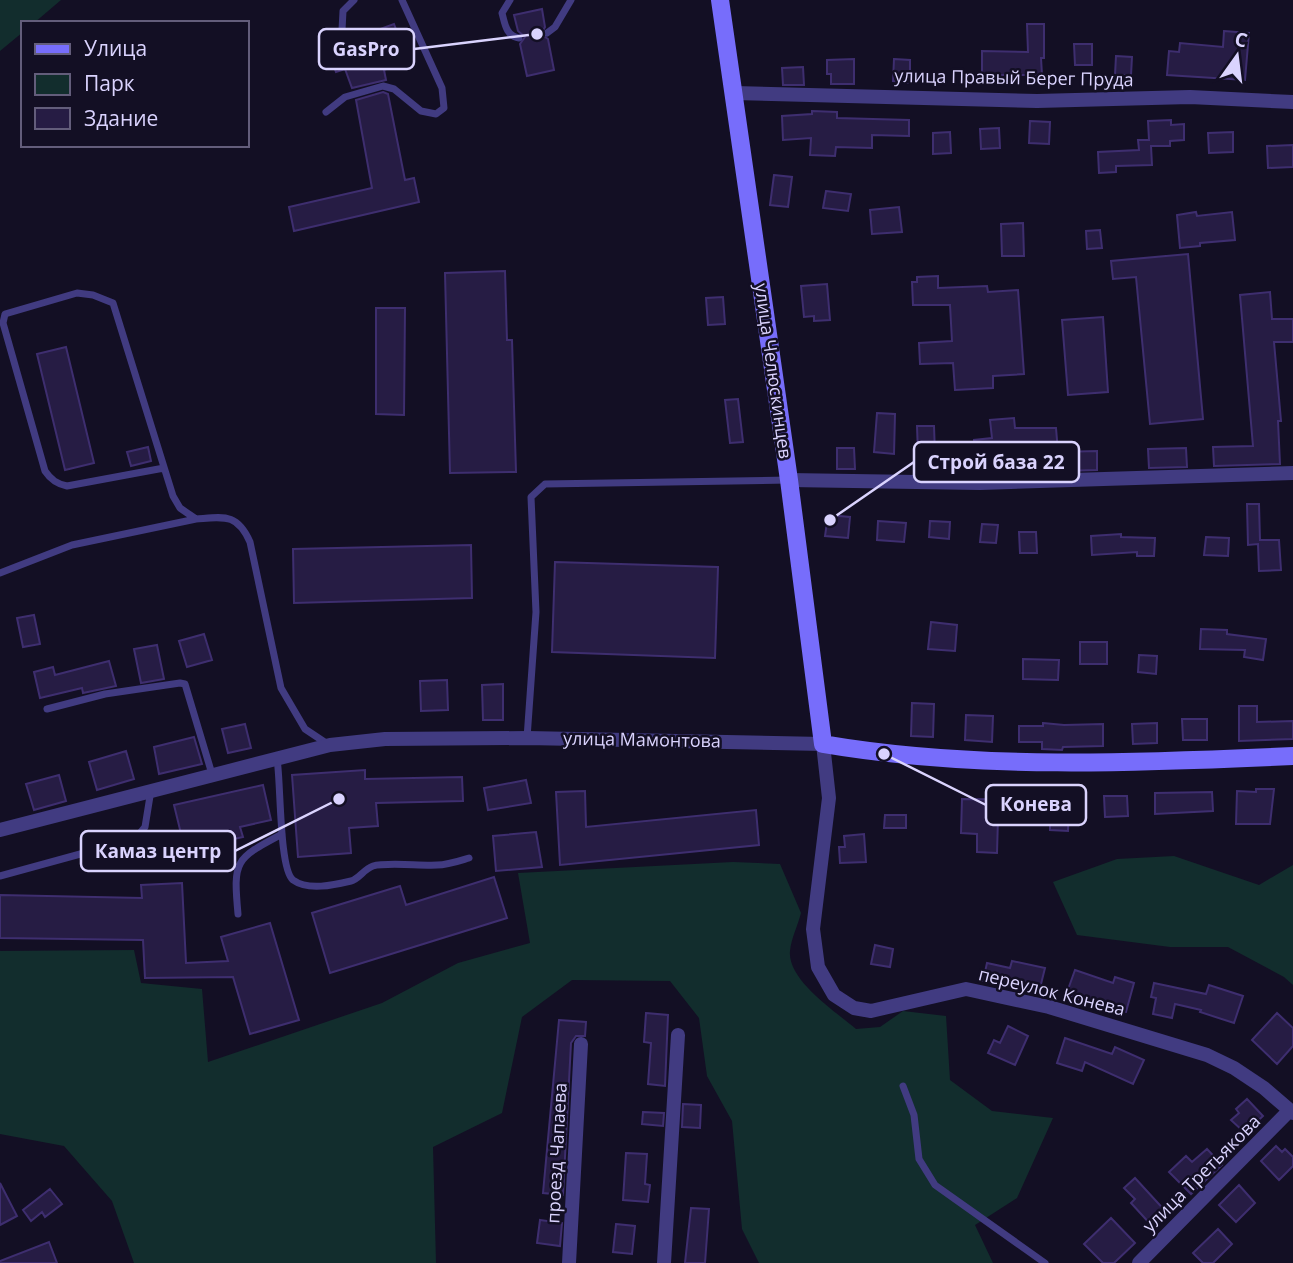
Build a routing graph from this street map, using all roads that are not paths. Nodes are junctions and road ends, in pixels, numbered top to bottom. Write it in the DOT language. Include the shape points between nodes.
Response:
graph roads {
  1 [pos="354,0"];
  2 [pos="402,0"];
  3 [pos="510,0"];
  4 [pos="571,0"];
  5 [pos="720,0"];
  6 [pos="342,30"];
  7 [pos="547,33"];
  8 [pos="519,38"];
  9 [pos="734,93"];
  10 [pos="1293,102"];
  11 [pos="327,112"];
  12 [pos="164,468"];
  13 [pos="1293,473"];
  14 [pos="789,480"];
  15 [pos="196,519"];
  16 [pos="0,573"];
  17 [pos="47,709"];
  18 [pos="527,737"];
  19 [pos="823,744"];
  20 [pos="330,745"];
  21 [pos="1293,756"];
  22 [pos="276,758"];
  23 [pos="212,774"];
  24 [pos="151,790"];
  25 [pos="0,830"];
  26 [pos="282,834"];
  27 [pos="469,858"];
  28 [pos="0,876"];
  29 [pos="238,914"];
  30 [pos="678,1035"];
  31 [pos="581,1044"];
  32 [pos="903,1086"];
  33 [pos="1292,1112"];
  34 [pos="569,1263"];
  35 [pos="664,1263"];
  36 [pos="1045,1263"];
  37 [pos="1139,1263"];
  1 -- 6 [label="lane" via="343,11"];
  2 -- 11 [label="lane" via="442,88 444,108 436,114 421,111 394,89 383,86 345,96"];
  3 -- 8 [label="lane" via="502,13 505,28"];
  4 -- 7 [label="lane"];
  5 -- 9 [label="main road, улица Челюскинцев"];
  9 -- 10 [label="street, улица Правый Берег Пруда"];
  9 -- 14 [label="main road, улица Челюскинцев"];
  12 -- 12 [label="lane" via="113,303 77,293 5,314 3,323 50,478 67,486"];
  12 -- 15 [label="lane" via="180,508"];
  13 -- 14 [label="street" via="980,483"];
  14 -- 18 [label="lane" via="545,484 531,496 536,612"];
  14 -- 19 [label="main road, улица Челюскинцев"];
  15 -- 16 [label="lane" via="72,545"];
  15 -- 20 [label="lane" via="223,517 243,526 281,688 305,729"];
  17 -- 23 [label="lane" via="180,682 185,684"];
  18 -- 19 [label="street, улица Мамонтова"];
  18 -- 20 [label="street, улица Мамонтова" via="385,739"];
  19 -- 21 [label="main road, улица Мамонтова" via="884,754 1029,762"];
  19 -- 33 [label="street, переулок Конева" via="829,798 813,929 818,967 834,995 854,1008 871,1011 966,989 1049,1007 1207,1055 1264,1088"];
  20 -- 22 [label="street, улица Мамонтова"];
  22 -- 23 [label="street, улица Мамонтова"];
  22 -- 26 [label="lane"];
  23 -- 24 [label="street, улица Мамонтова"];
  24 -- 25 [label="street, улица Мамонтова"];
  24 -- 28 [label="lane" via="145,827 135,839"];
  26 -- 27 [label="lane" via="285,866 292,879 304,885 354,880 374,866 440,865"];
  26 -- 29 [label="lane" via="239,861 234,878"];
  30 -- 35 [label="street"];
  31 -- 34 [label="street, проезд Чапаева"];
  32 -- 36 [label="lane" via="914,1115 919,1159 934,1185"];
  33 -- 37 [label="street, улица Третьякова"];
}
